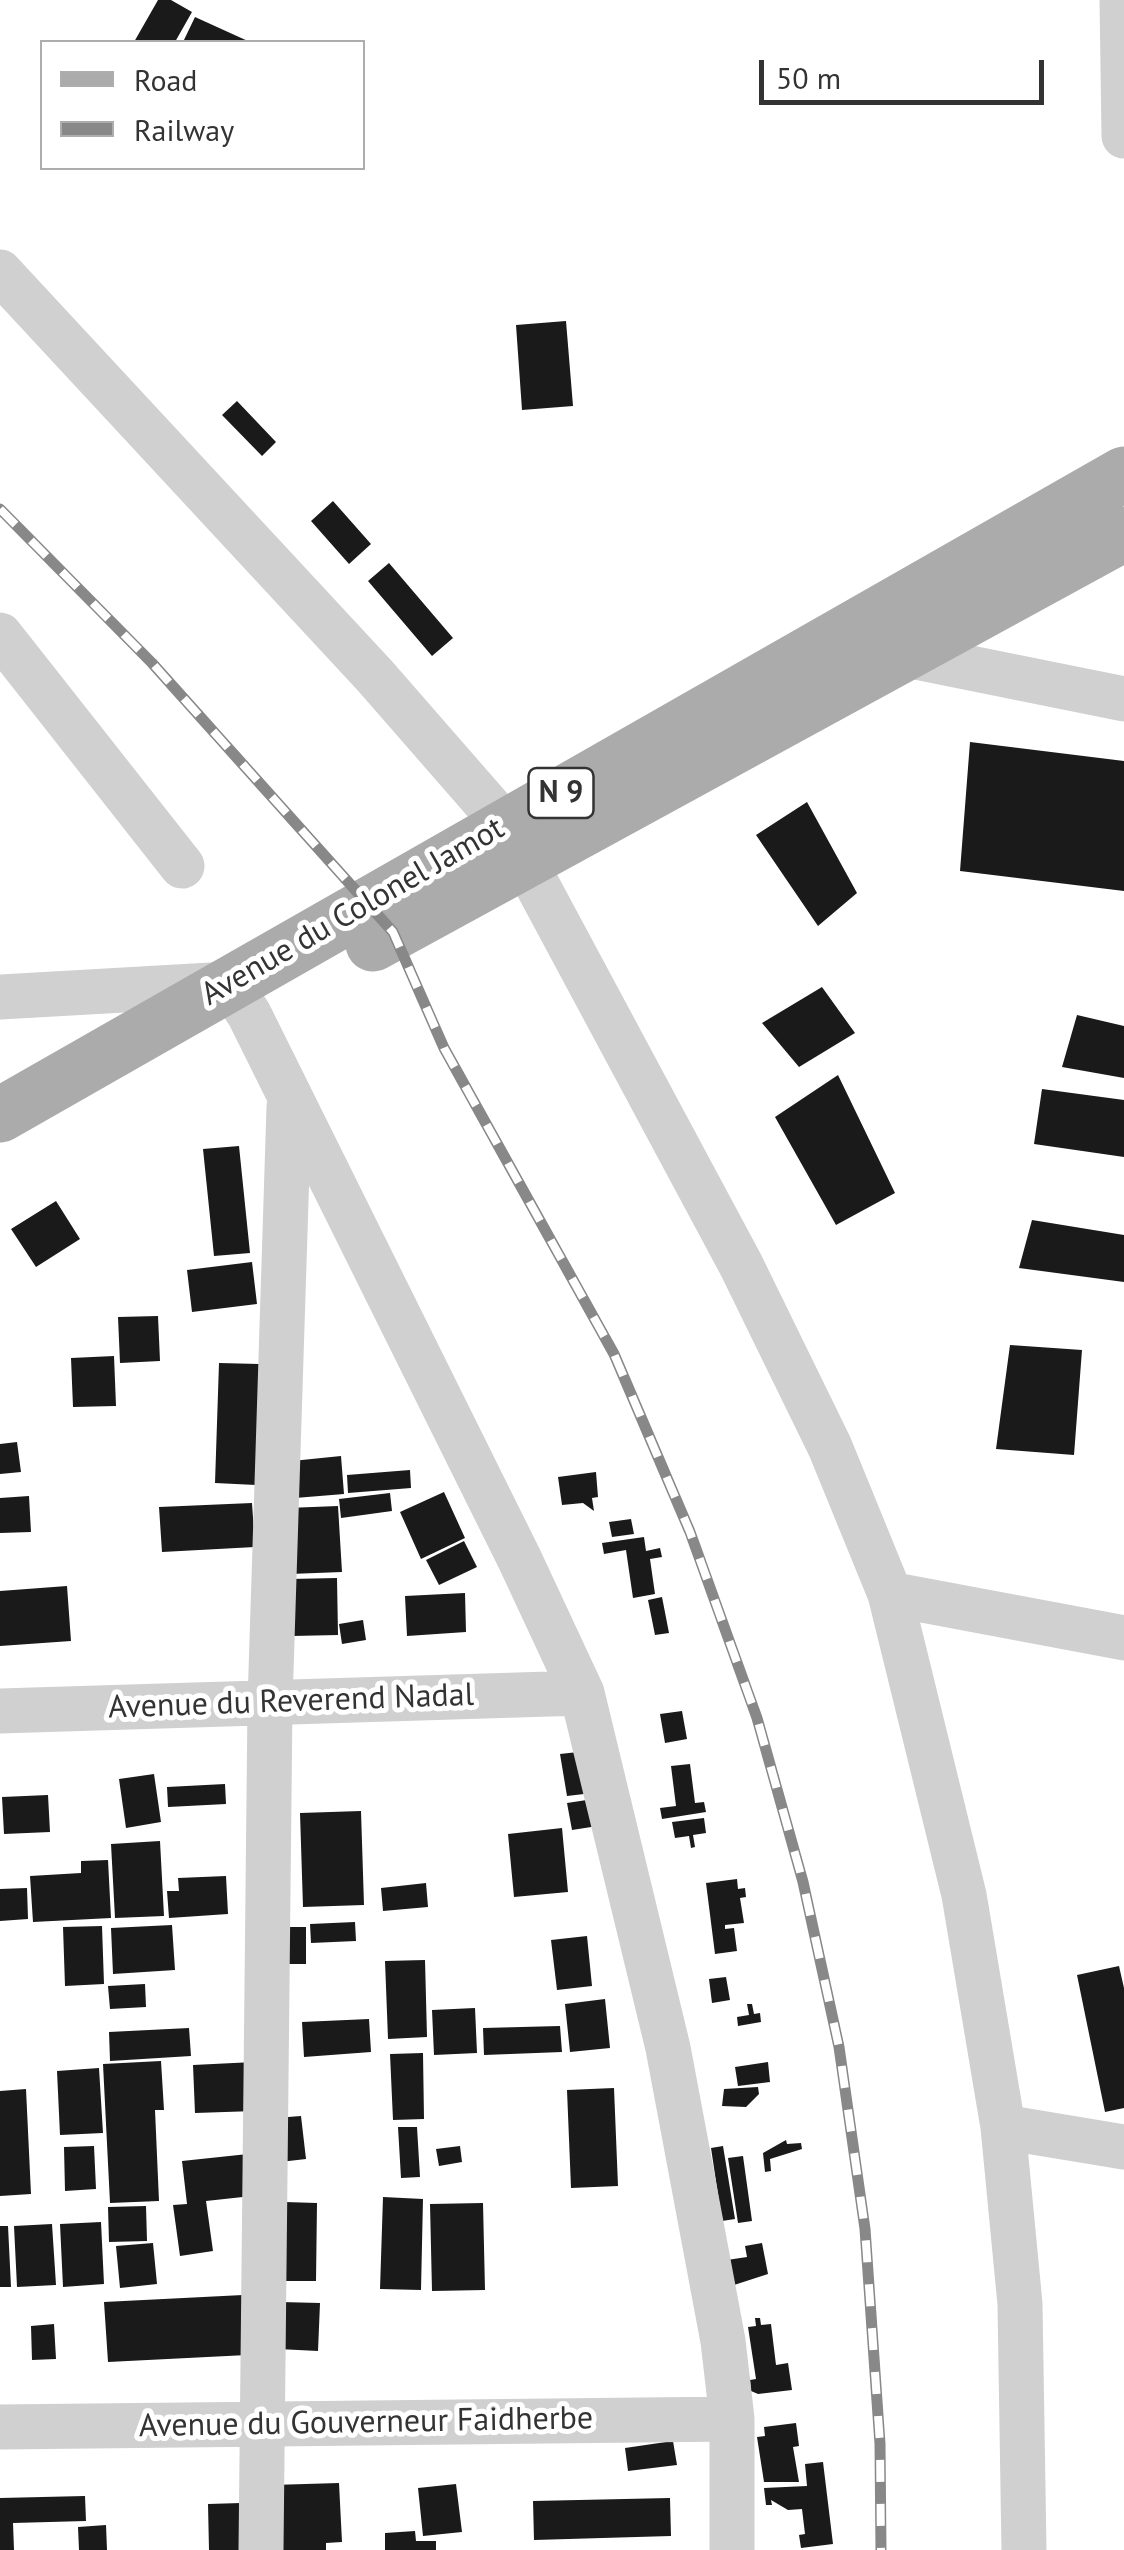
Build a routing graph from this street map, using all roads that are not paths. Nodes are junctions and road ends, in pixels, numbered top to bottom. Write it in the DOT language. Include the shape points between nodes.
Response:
graph roads {
  1 [pos="1122,0"];
  2 [pos="1124,136"];
  3 [pos="0,272"];
  4 [pos="1124,474"];
  5 [pos="1124,534"];
  6 [pos="0,635"];
  7 [pos="836,636"];
  8 [pos="898,655"];
  9 [pos="1124,699"];
  10 [pos="515,843"];
  11 [pos="182,866"];
  12 [pos="0,997"];
  13 [pos="239,999"];
  14 [pos="290,1102"];
  15 [pos="0,1115"];
  16 [pos="0,1154"];
  17 [pos="890,1594"];
  18 [pos="1124,1638"];
  19 [pos="582,1693"];
  20 [pos="270,1702"];
  21 [pos="0,1711"];
  22 [pos="1003,2127"];
  23 [pos="1124,2147"];
  24 [pos="732,2419"];
  25 [pos="262,2424"];
  26 [pos="0,2427"];
  27 [pos="261,2550"];
  28 [pos="732,2550"];
  29 [pos="1024,2550"];
  1 -- 2 [label="street"];
  3 -- 10 [label="street" via="350,648"];
  4 -- 7 [label="main road, Avenue du Colonel Jamot / N 9"];
  5 -- 8 [label="main road, Avenue du Colonel Jamot / N 9"];
  6 -- 11 [label="street"];
  7 -- 8 [label="street"];
  7 -- 10 [label="main road, Avenue du Colonel Jamot / N 9"];
  8 -- 9 [label="street"];
  8 -- 10 [label="main road, Avenue du Colonel Jamot / N 9"];
  10 -- 13 [label="main road, Avenue du Colonel Jamot / N 9"];
  10 -- 17 [label="street" via="740,1264 830,1446"];
  12 -- 13 [label="street"];
  13 -- 14 [label="street"];
  13 -- 15 [label="main road, Avenue du Colonel Jamot / N 9"];
  13 -- 16 [label="main road, Avenue du Colonel Jamot / N 9"];
  14 -- 19 [label="street"];
  14 -- 20 [label="street"];
  17 -- 18 [label="street"];
  17 -- 22 [label="street" via="964,1895"];
  19 -- 20 [label="street, Avenue du Reverend Nadal"];
  19 -- 24 [label="street" via="668,2048 724,2341"];
  20 -- 21 [label="street, Avenue du Reverend Nadal"];
  20 -- 25 [label="street"];
  22 -- 23 [label="street"];
  22 -- 29 [label="street" via="1020,2304"];
  24 -- 25 [label="street, Avenue du Gouverneur Faidherbe"];
  24 -- 28 [label="street"];
  25 -- 26 [label="street, Avenue du Gouverneur Faidherbe"];
  25 -- 27 [label="street"];
}
